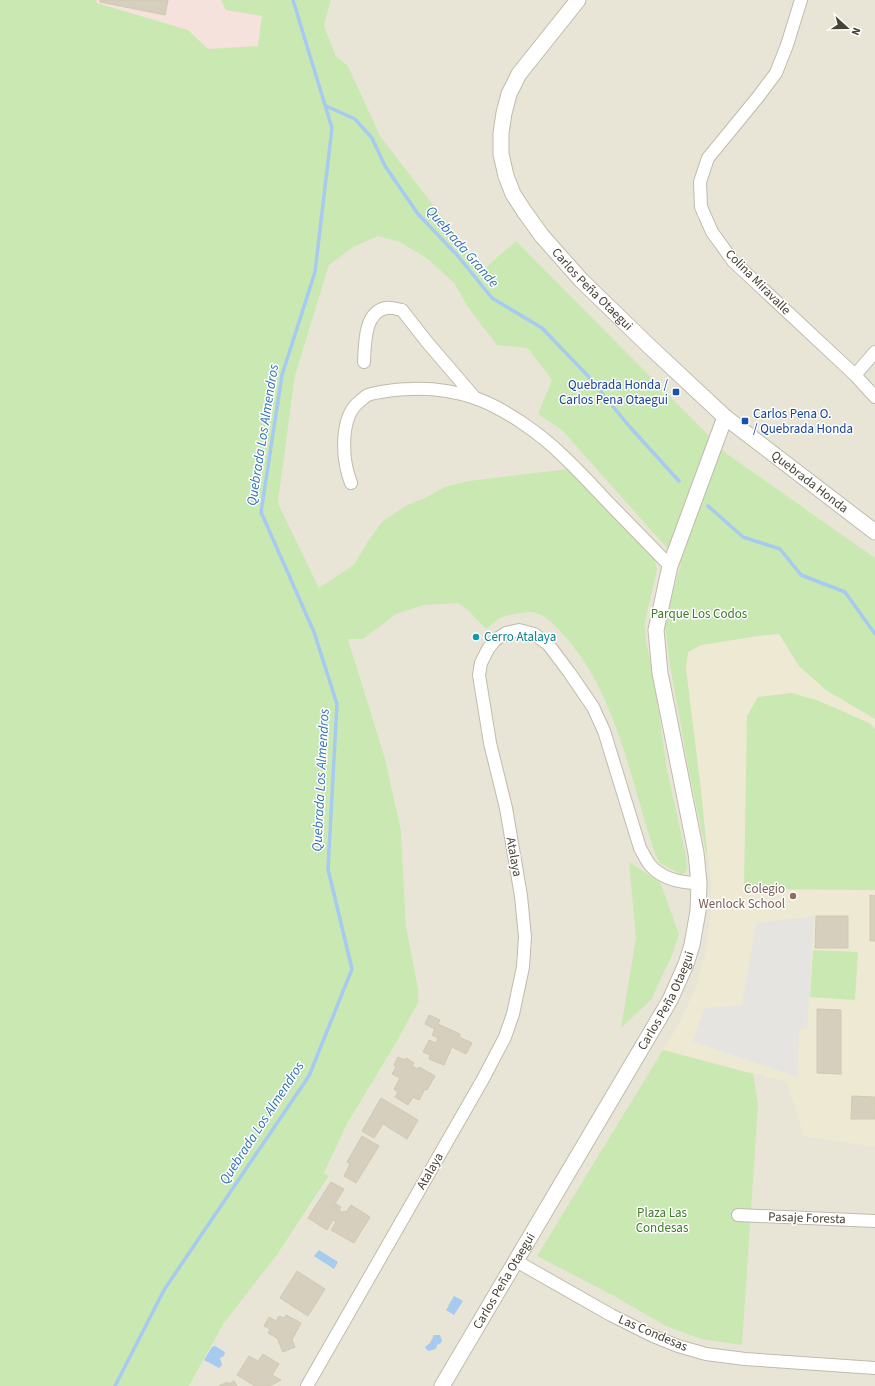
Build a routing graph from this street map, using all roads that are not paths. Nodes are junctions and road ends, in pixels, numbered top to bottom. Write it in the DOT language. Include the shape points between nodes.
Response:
graph roads {
  1 [pos="578,0"];
  2 [pos="801,0"];
  3 [pos="875,352"];
  4 [pos="364,362"];
  5 [pos="855,375"];
  6 [pos="875,397"];
  7 [pos="475,398"];
  8 [pos="725,417"];
  9 [pos="351,483"];
  10 [pos="875,532"];
  11 [pos="670,566"];
  12 [pos="699,883"];
  13 [pos="738,1215"];
  14 [pos="875,1221"];
  15 [pos="516,1261"];
  16 [pos="875,1368"];
  17 [pos="307,1386"];
  18 [pos="442,1386"];
  1 -- 8 [label="street, Carlos Peña Otaegui" via="519,74 509,94 501,133 501,154 506,176 513,194 542,236 581,280"];
  2 -- 5 [label="street, Colina Miravalle" via="776,73 708,158 700,182 701,207 712,232 733,261"];
  3 -- 5 [label="street"];
  4 -- 7 [label="street" via="365,339 370,321 376,312 387,308 402,310"];
  5 -- 6 [label="street, Colina Miravalle"];
  7 -- 9 [label="street" via="425,388 367,395 356,404 349,416 345,432 345,460"];
  7 -- 11 [label="street" via="531,428 563,455"];
  8 -- 10 [label="street, Quebrada Honda"];
  8 -- 11 [label="street, Carlos Peña Otaegui"];
  11 -- 12 [label="street, Carlos Peña Otaegui" via="656,630 660,673 695,846"];
  12 -- 15 [label="street, Carlos Peña Otaegui" via="696,926 679,982"];
  12 -- 17 [label="street, Atalaya" via="686,883 669,878 649,864 640,848 604,731 593,707 548,644 534,634 519,630 506,633 495,640 481,663 479,676 521,896 525,937 523,967 513,1014 505,1037 483,1079"];
  13 -- 14 [label="street, Pasaje Foresta"];
  15 -- 16 [label="street, Las Condesas" via="611,1315 678,1346 706,1354 745,1359"];
  15 -- 18 [label="street, Carlos Peña Otaegui"];
}
